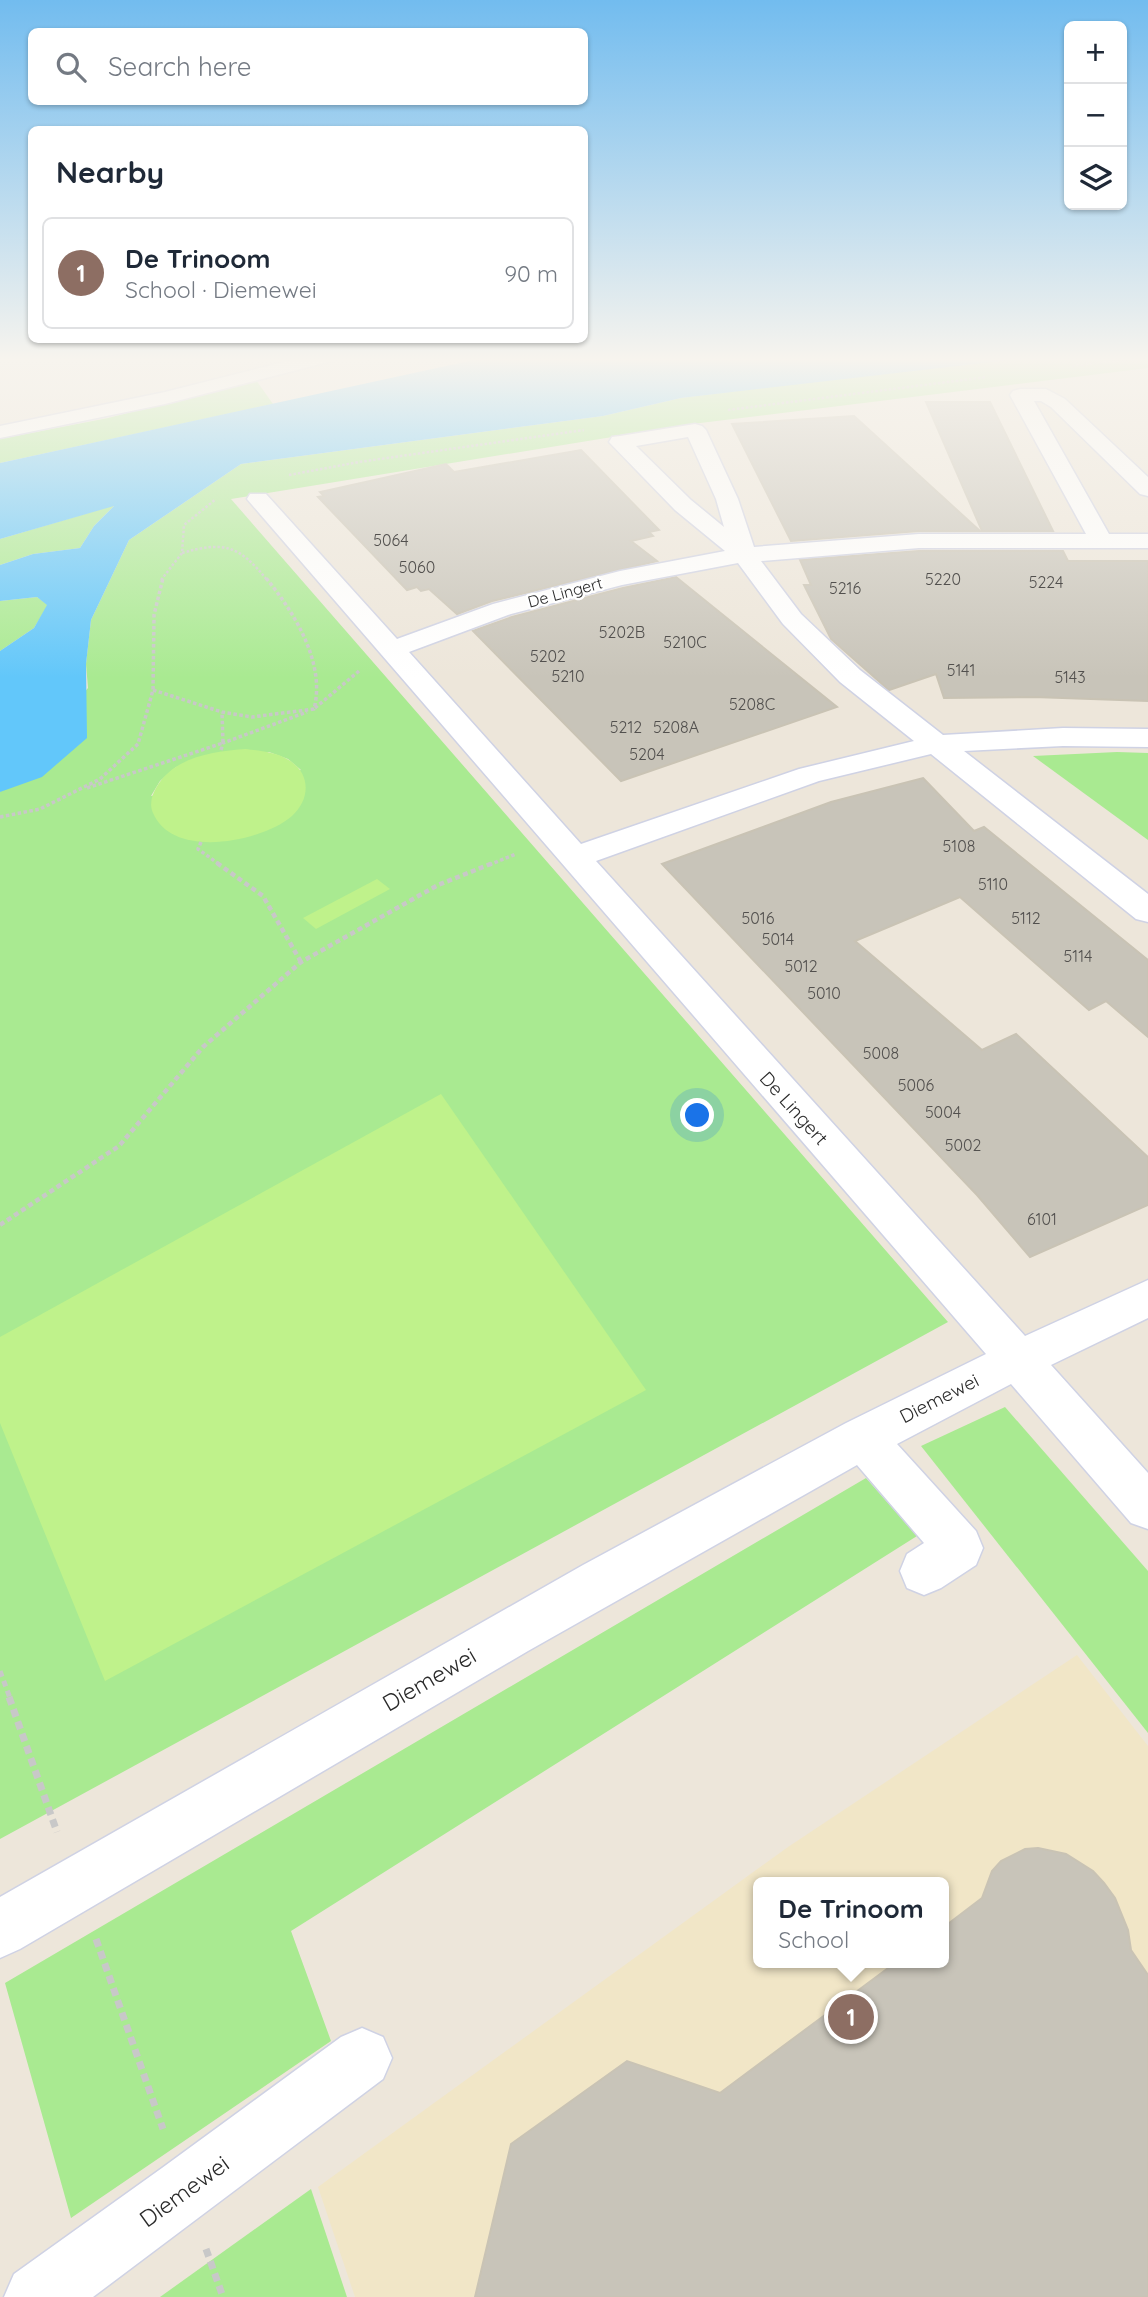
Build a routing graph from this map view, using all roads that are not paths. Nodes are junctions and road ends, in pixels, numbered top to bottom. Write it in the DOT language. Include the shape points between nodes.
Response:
graph roads {
  1 [pos="641,463"];
  2 [pos="710,463"];
  3 [pos="1058,463"];
  4 [pos="1121,463"];
  5 [pos="1148,489"];
  6 [pos="258,499"];
  7 [pos="1148,541"];
  8 [pos="1102,542"];
  9 [pos="744,555"];
  10 [pos="391,650"];
  11 [pos="1148,738"];
  12 [pos="938,744"];
  13 [pos="564,848"];
  14 [pos="1148,911"];
  15 [pos="1148,1298"];
  16 [pos="1016,1358"];
  17 [pos="862,1437"];
  18 [pos="1148,1507"];
  19 [pos="924,1571"];
  20 [pos="0,1929"];
  21 [pos="362,2058"];
  22 [pos="37,2297"];
  1 -- 9 [label="street"];
  2 -- 9 [label="street"];
  3 -- 8 [label="street"];
  4 -- 5 [label="street"];
  6 -- 10 [label="street, De Lingert"];
  7 -- 8 [label="street, De Lingert"];
  8 -- 9 [label="street, De Lingert" via="919,541"];
  9 -- 10 [label="street, De Lingert" via="620,578 502,609"];
  9 -- 12 [label="street" via="792,619 850,676"];
  10 -- 13 [label="street, De Lingert"];
  11 -- 12 [label="street"];
  12 -- 13 [label="street" via="809,775"];
  12 -- 14 [label="street"];
  13 -- 16 [label="street, De Lingert"];
  15 -- 16 [label="street"];
  16 -- 17 [label="street, Diemewei"];
  16 -- 18 [label="street, De Lingert"];
  17 -- 19 [label="street" via="959,1548"];
  17 -- 20 [label="street, Diemewei" via="536,1618"];
  21 -- 22 [label="street, Diemewei"];
}
